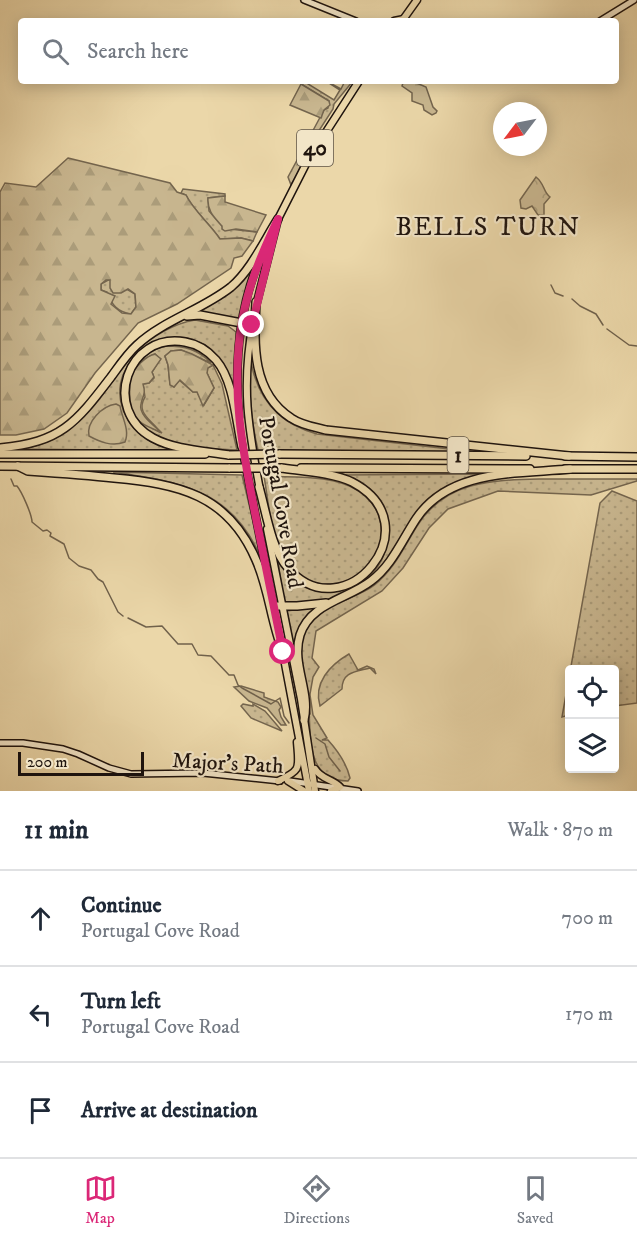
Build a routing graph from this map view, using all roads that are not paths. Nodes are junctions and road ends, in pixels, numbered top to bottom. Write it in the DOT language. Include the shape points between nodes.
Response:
graph roads {
  1 [pos="304,0"];
  2 [pos="417,0"];
  3 [pos="634,0"];
  4 [pos="349,18"];
  5 [pos="406,18"];
  6 [pos="605,18"];
  7 [pos="357,84"];
  8 [pos="278,219"];
  9 [pos="256,302"];
  10 [pos="175,321"];
  11 [pos="242,322"];
  12 [pos="252,325"];
  13 [pos="242,447"];
  14 [pos="0,448"];
  15 [pos="0,454"];
  16 [pos="229,454"];
  17 [pos="569,456"];
  18 [pos="637,457"];
  19 [pos="0,466"];
  20 [pos="18,466"];
  21 [pos="281,468"];
  22 [pos="570,469"];
  23 [pos="637,469"];
  24 [pos="259,487"];
  25 [pos="334,601"];
  26 [pos="282,605"];
  27 [pos="273,606"];
  28 [pos="283,652"];
  29 [pos="300,720"];
  30 [pos="0,743"];
  31 [pos="312,763"];
  32 [pos="278,780"];
  33 [pos="288,781"];
  34 [pos="340,787"];
  35 [pos="312,788"];
  36 [pos="304,791"];
  37 [pos="331,791"];
  38 [pos="358,791"];
  1 -- 4 [label="street"];
  2 -- 5 [label="main road"];
  3 -- 6 [label="street"];
  7 -- 8 [label="main road, Portugal Cove Road / 40" via="308,160"];
  8 -- 9 [label="main road, Portugal Cove Road / 40"];
  8 -- 10 [label="highway" via="244,274 232,286"];
  8 -- 11 [label="main road, Portugal Cove Road / 40" via="255,270"];
  9 -- 12 [label="main road, Portugal Cove Road / 40"];
  9 -- 17 [label="highway" via="254,338 258,372 271,398 292,419 326,430"];
  10 -- 11 [label="highway" via="192,314"];
  10 -- 14 [label="highway" via="137,345 73,423 44,440"];
  11 -- 12 [label="highway"];
  11 -- 13 [label="main road, Portugal Cove Road / 40" via="238,383"];
  12 -- 24 [label="main road, Portugal Cove Road / 40" via="246,395 250,445"];
  13 -- 16 [label="highway" via="228,383 211,356 192,344 178,341 165,341 141,354 127,375 125,396 127,409 141,430 164,443"];
  13 -- 27 [label="main road, Portugal Cove Road / 40"];
  15 -- 16 [label="highway, 1"];
  16 -- 17 [label="highway, 1, bridge"];
  17 -- 18 [label="highway, 1"];
  19 -- 20 [label="highway, 1"];
  20 -- 21 [label="highway, 1, bridge"];
  20 -- 28 [label="highway" via="28,471 164,484 211,504 236,526 253,553"];
  21 -- 22 [label="highway, 1"];
  21 -- 24 [label="highway" via="351,481 371,497 384,519 385,533 378,558 366,574 332,587 316,586 297,576 278,550"];
  22 -- 23 [label="highway, 1"];
  22 -- 25 [label="highway" via="493,476 452,487 426,507 379,575"];
  24 -- 26 [label="main road, Portugal Cove Road / 40"];
  25 -- 26 [label="highway"];
  25 -- 29 [label="highway" via="308,619 300,635 297,655 306,706"];
  26 -- 27 [label="highway"];
  26 -- 29 [label="main road, Portugal Cove Road / 40"];
  27 -- 28 [label="main road, Portugal Cove Road / 40"];
  28 -- 29 [label="main road, Portugal Cove Road / 40"];
  29 -- 31 [label="main road, Portugal Cove Road / 40"];
  29 -- 32 [label="main road" via="298,767 293,774"];
  29 -- 35 [label="main road, Portugal Cove Road / 40"];
  30 -- 32 [label="street, Major's Path" via="63,749 131,774 203,773"];
  31 -- 34 [label="main road" via="320,776"];
  31 -- 35 [label="main road, Portugal Cove Road / 40"];
  32 -- 33 [label="street, Major's Path"];
  33 -- 35 [label="street, Major's Path"];
  33 -- 36 [label="main road"];
  34 -- 35 [label="street, Major's Path"];
  34 -- 37 [label="main road"];
  34 -- 38 [label="street, Major's Path"];
}
